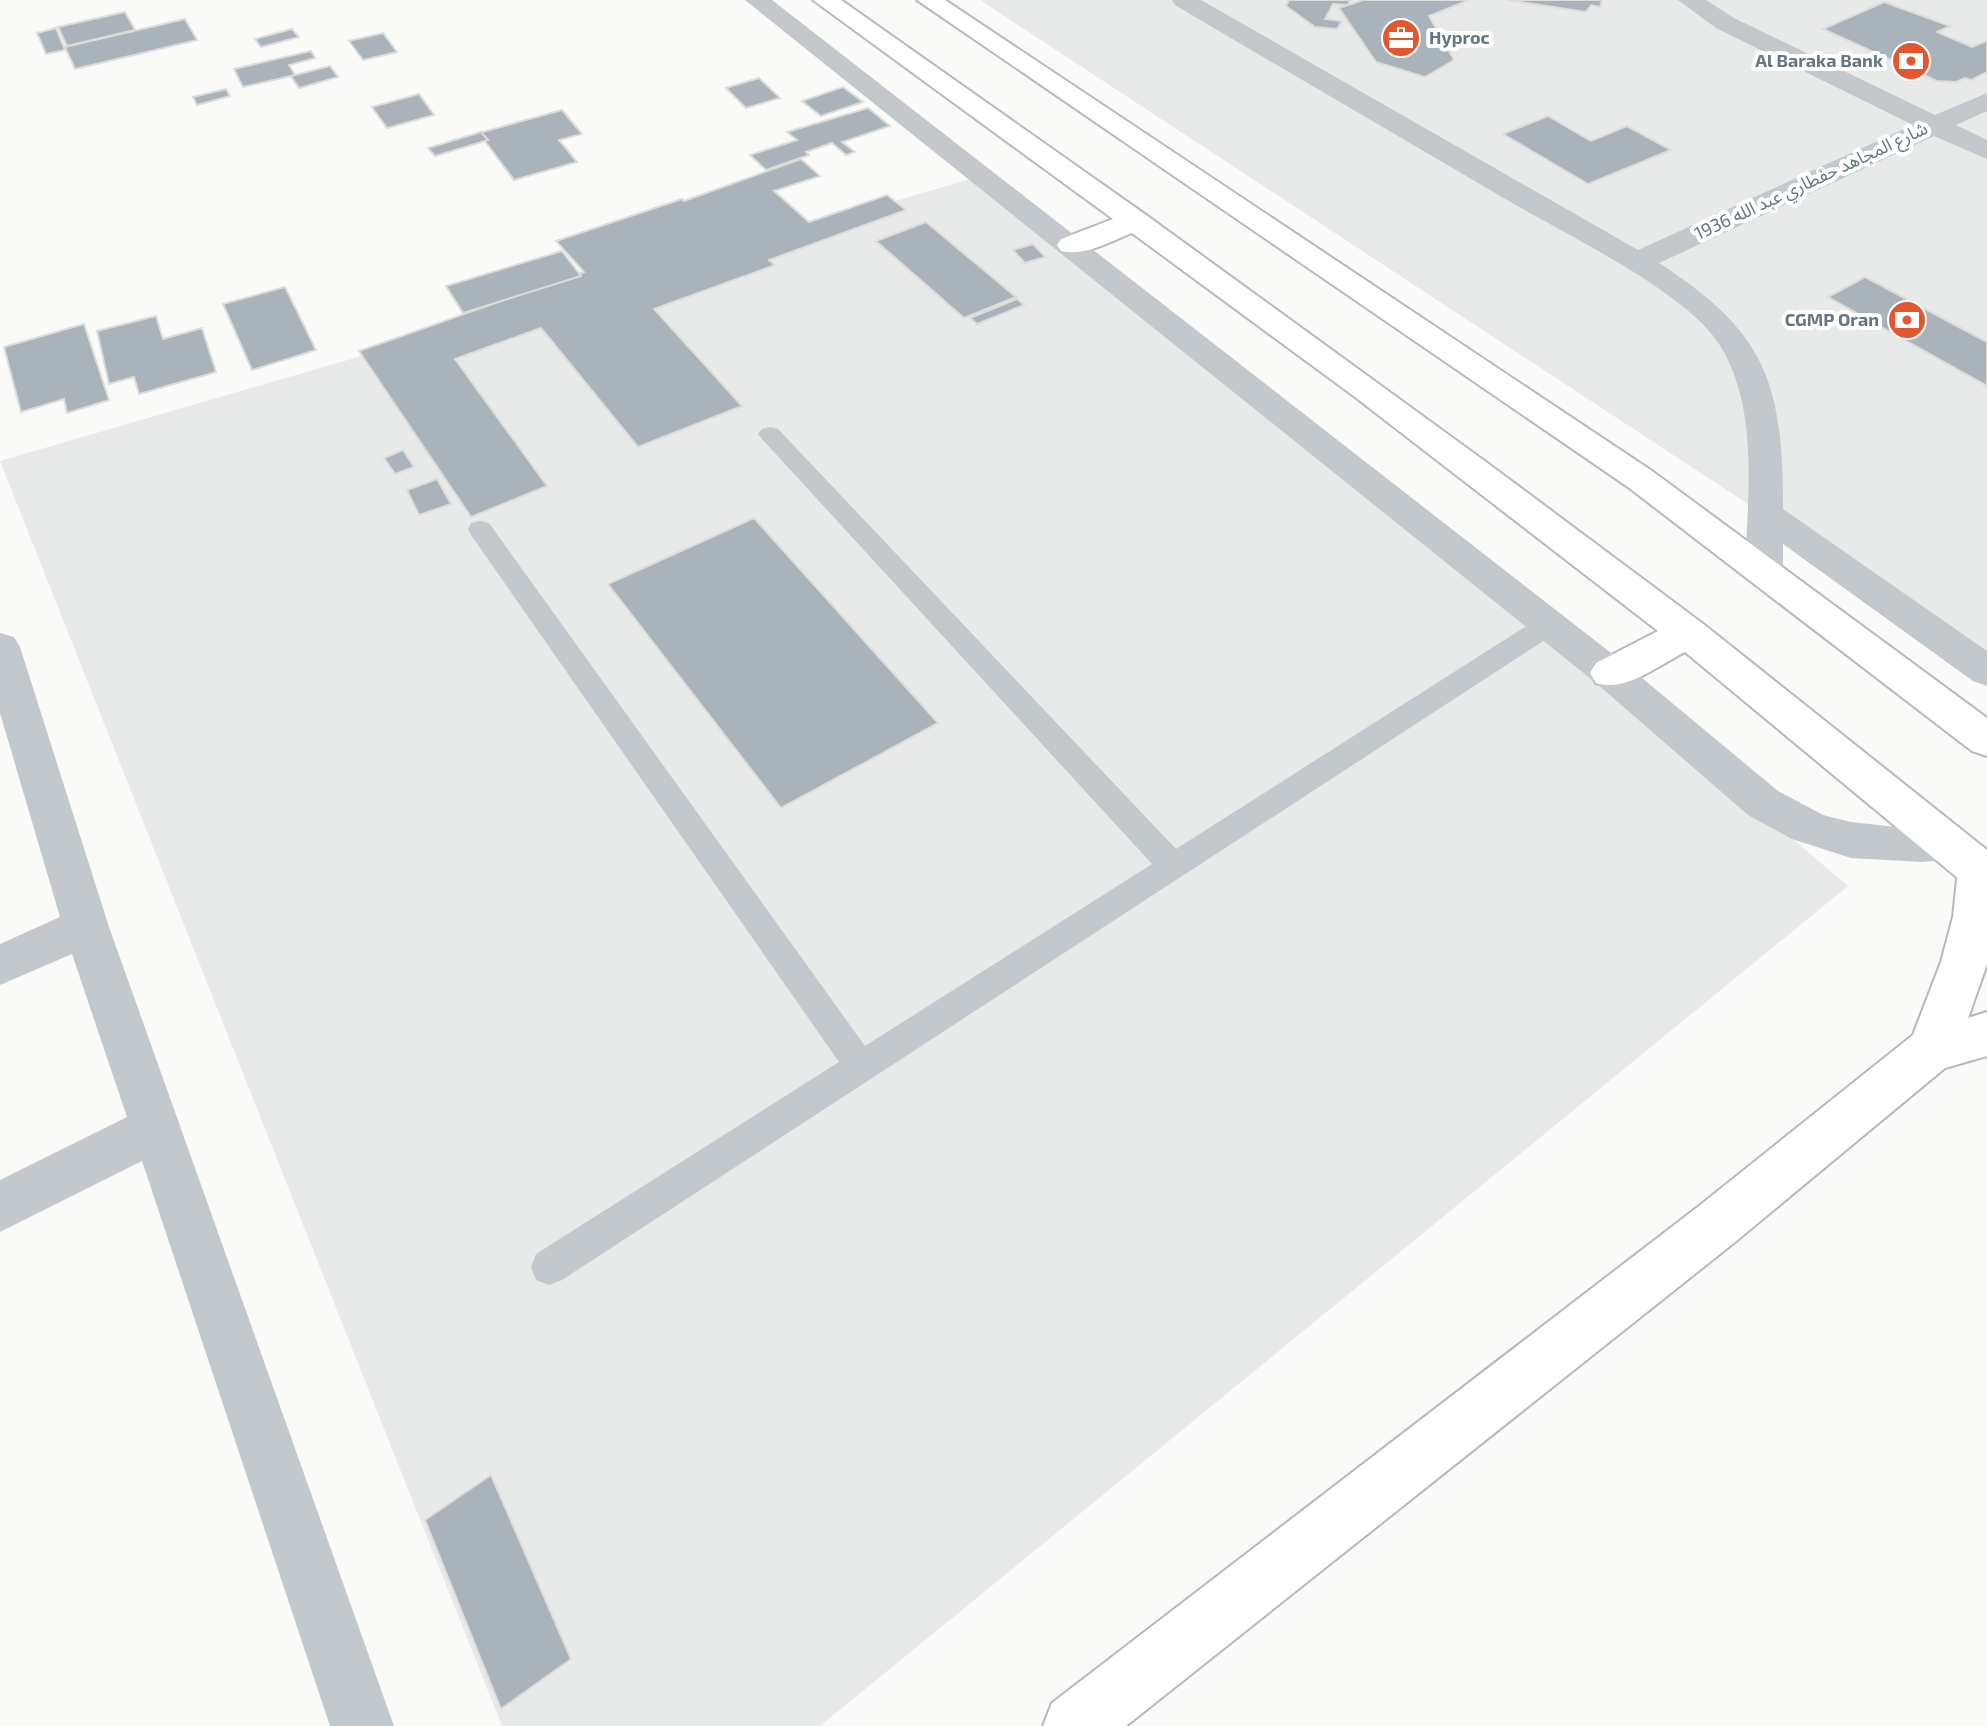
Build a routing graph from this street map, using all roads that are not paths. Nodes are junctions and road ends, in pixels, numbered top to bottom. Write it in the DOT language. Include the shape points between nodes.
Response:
graph roads {
  1 [pos="757,0"];
  2 [pos="825,0"];
  3 [pos="929,0"];
  4 [pos="1184,0"];
  5 [pos="1690,0"];
  6 [pos="1987,101"];
  7 [pos="1933,125"];
  8 [pos="1987,151"];
  9 [pos="1136,221"];
  10 [pos="1072,245"];
  11 [pos="1635,263"];
  12 [pos="770,434"];
  13 [pos="1764,513"];
  14 [pos="480,529"];
  15 [pos="1764,572"];
  16 [pos="1548,625"];
  17 [pos="1688,633"];
  18 [pos="3,665"];
  19 [pos="1987,671"];
  20 [pos="1610,673"];
  21 [pos="1987,740"];
  22 [pos="1971,863"];
  23 [pos="1173,866"];
  24 [pos="86,927"];
  25 [pos="0,965"];
  26 [pos="1987,1034"];
  27 [pos="1931,1050"];
  28 [pos="861,1067"];
  29 [pos="156,1128"];
  30 [pos="0,1207"];
  31 [pos="549,1267"];
  32 [pos="362,1726"];
  33 [pos="1075,1726"];
  1 -- 10 [label="street"];
  2 -- 9 [label="main road"];
  3 -- 15 [label="main road" via="1640,479"];
  4 -- 11 [label="street"];
  5 -- 7 [label="street" via="1725,23"];
  6 -- 7 [label="street, شارع المجاهد حفطاري عبد الله 1936"];
  7 -- 8 [label="street"];
  7 -- 11 [label="street, شارع المجاهد حفطاري عبد الله 1936"];
  9 -- 10 [label="main road"];
  9 -- 17 [label="main road"];
  10 -- 16 [label="street"];
  11 -- 13 [label="street" via="1710,314 1736,344 1757,390"];
  12 -- 23 [label="lane"];
  13 -- 15 [label="street"];
  13 -- 19 [label="street"];
  14 -- 28 [label="lane"];
  15 -- 21 [label="main road"];
  16 -- 20 [label="street"];
  16 -- 23 [label="lane"];
  17 -- 20 [label="main road"];
  17 -- 22 [label="main road"];
  18 -- 24 [label="street"];
  20 -- 22 [label="street" via="1733,780 1790,821 1850,841"];
  22 -- 27 [label="main road" via="1979,896 1971,940"];
  23 -- 28 [label="lane"];
  24 -- 25 [label="street"];
  24 -- 29 [label="street"];
  26 -- 27 [label="main road"];
  27 -- 33 [label="main road"];
  28 -- 31 [label="lane"];
  29 -- 30 [label="street"];
  29 -- 32 [label="street"];
}
